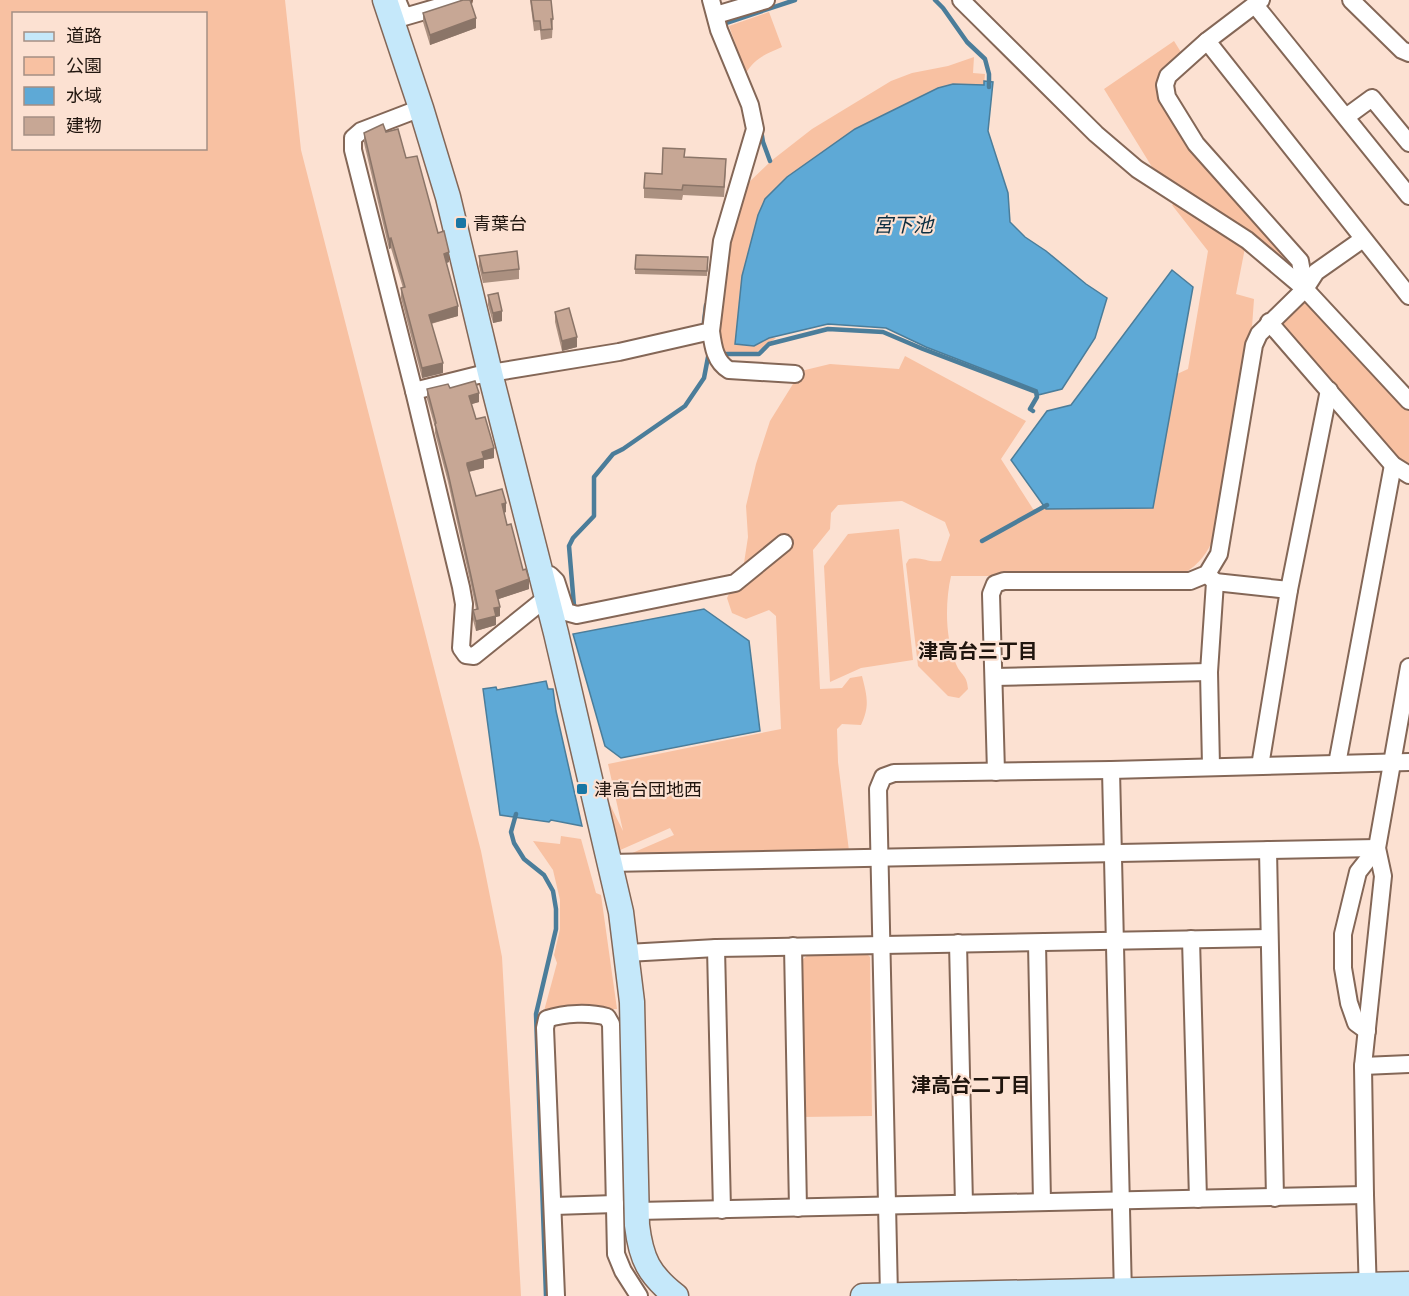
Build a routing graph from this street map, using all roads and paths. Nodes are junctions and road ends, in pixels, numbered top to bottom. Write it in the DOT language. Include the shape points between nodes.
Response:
graph roads {
  1 [pos="385,0"];
  2 [pos="397,0"];
  3 [pos="463,0"];
  4 [pos="766,0"];
  5 [pos="961,0"];
  6 [pos="1351,0"];
  7 [pos="1258,2"];
  8 [pos="716,16"];
  9 [pos="1207,41"];
  10 [pos="1409,53"];
  11 [pos="421,108"];
  12 [pos="1346,117"];
  13 [pos="1409,143"];
  14 [pos="1409,196"];
  15 [pos="1363,239"];
  16 [pos="1305,289"];
  17 [pos="1409,296"];
  18 [pos="1269,322"];
  19 [pos="706,332"];
  20 [pos="490,373"];
  21 [pos="795,374"];
  22 [pos="1329,390"];
  23 [pos="414,391"];
  24 [pos="1409,401"];
  25 [pos="1393,465"];
  26 [pos="1409,475"];
  27 [pos="784,543"];
  28 [pos="1211,578"];
  29 [pos="543,587"];
  30 [pos="1289,590"];
  31 [pos="1409,667"];
  32 [pos="1209,672"];
  33 [pos="994,676"];
  34 [pos="1409,762"];
  35 [pos="1391,763"];
  36 [pos="1337,764"];
  37 [pos="1211,766"];
  38 [pos="1260,766"];
  39 [pos="1111,770"];
  40 [pos="996,772"];
  41 [pos="1377,848"];
  42 [pos="1268,850"];
  43 [pos="1111,852"];
  44 [pos="880,856"];
  45 [pos="609,863"];
  46 [pos="1269,938"];
  47 [pos="1191,939"];
  48 [pos="1114,941"];
  49 [pos="958,943"];
  50 [pos="1037,943"];
  51 [pos="882,945"];
  52 [pos="793,946"];
  53 [pos="716,948"];
  54 [pos="627,953"];
  55 [pos="1367,1031"];
  56 [pos="1363,1065"];
  57 [pos="1409,1065"];
  58 [pos="1365,1195"];
  59 [pos="1275,1198"];
  60 [pos="1198,1199"];
  61 [pos="1121,1201"];
  62 [pos="1042,1202"];
  63 [pos="964,1204"];
  64 [pos="554,1206"];
  65 [pos="886,1206"];
  66 [pos="626,1208"];
  67 [pos="798,1208"];
  68 [pos="722,1210"];
  69 [pos="1409,1284"];
  70 [pos="1368,1291"];
  71 [pos="1123,1293"];
  72 [pos="556,1296"];
  73 [pos="639,1296"];
  74 [pos="676,1296"];
  75 [pos="863,1296"];
  76 [pos="889,1296"];
  1 -- 11 [label="street"];
  2 -- 3 [label="street" via="404,17"];
  4 -- 8 [label="street"];
  5 -- 16 [label="street" via="1096,134 1137,169 1247,240"];
  6 -- 10 [label="street"];
  7 -- 9 [label="street"];
  7 -- 12 [label="street"];
  8 -- 19 [label="street" via="750,105 755,129 722,241"];
  9 -- 15 [label="street"];
  9 -- 16 [label="street" via="1168,76 1167,97 1196,144 1300,261"];
  11 -- 20 [label="street" via="448,197"];
  11 -- 23 [label="street" via="361,131 353,138"];
  12 -- 13 [label="street" via="1372,98"];
  12 -- 14 [label="street"];
  15 -- 16 [label="street" via="1316,272"];
  15 -- 17 [label="street"];
  16 -- 18 [label="street"];
  16 -- 24 [label="street"];
  18 -- 22 [label="street"];
  18 -- 28 [label="street" via="1254,345 1219,554"];
  19 -- 20 [label="street" via="619,352"];
  19 -- 21 [label="street" via="721,366 729,370"];
  20 -- 23 [label="street"];
  20 -- 29 [label="street"];
  22 -- 25 [label="street"];
  22 -- 30 [label="street"];
  23 -- 29 [label="street" via="464,604 461,648 466,655 474,656"];
  25 -- 26 [label="street"];
  25 -- 36 [label="street"];
  27 -- 29 [label="street" via="735,583 577,615 566,612 556,581 550,575"];
  28 -- 30 [label="street"];
  28 -- 32 [label="street"];
  28 -- 33 [label="street" via="995,584 991,594"];
  29 -- 45 [label="street"];
  30 -- 38 [label="street"];
  31 -- 35 [label="street"];
  32 -- 33 [label="street"];
  32 -- 37 [label="street"];
  33 -- 40 [label="street"];
  34 -- 35 [label="street"];
  35 -- 36 [label="street"];
  35 -- 41 [label="street"];
  36 -- 38 [label="street"];
  37 -- 38 [label="street"];
  37 -- 39 [label="street"];
  39 -- 40 [label="street"];
  39 -- 43 [label="street"];
  40 -- 44 [label="street" via="894,773 883,777 878,789"];
  41 -- 42 [label="street"];
  41 -- 55 [label="street" via="1383,876"];
  41 -- 55 [label="street" via="1358,872 1343,934 1349,1003 1356,1023"];
  42 -- 43 [label="street"];
  42 -- 46 [label="street"];
  43 -- 44 [label="street"];
  43 -- 48 [label="street"];
  44 -- 45 [label="street"];
  44 -- 51 [label="street"];
  45 -- 54 [label="street"];
  46 -- 47 [label="street"];
  46 -- 59 [label="street"];
  47 -- 48 [label="street"];
  47 -- 60 [label="street"];
  48 -- 50 [label="street"];
  48 -- 61 [label="street"];
  49 -- 50 [label="street"];
  49 -- 51 [label="street"];
  49 -- 63 [label="street"];
  50 -- 62 [label="street"];
  51 -- 52 [label="street"];
  51 -- 65 [label="street"];
  52 -- 53 [label="street"];
  52 -- 67 [label="street"];
  53 -- 54 [label="street"];
  53 -- 68 [label="street"];
  54 -- 66 [label="street" via="634,1064"];
  55 -- 56 [label="street"];
  56 -- 57 [label="street"];
  56 -- 58 [label="street"];
  58 -- 59 [label="street"];
  58 -- 70 [label="street"];
  59 -- 60 [label="street"];
  60 -- 61 [label="street"];
  61 -- 62 [label="street"];
  61 -- 71 [label="street"];
  62 -- 63 [label="street"];
  63 -- 65 [label="street"];
  64 -- 66 [label="street"];
  64 -- 66 [label="street" via="547,1019 557,1015 600,1015 608,1017 611,1024"];
  64 -- 72 [label="street"];
  65 -- 67 [label="street"];
  65 -- 76 [label="street"];
  66 -- 68 [label="street"];
  66 -- 73 [label="street" via="616,1254"];
  66 -- 74 [label="street" via="648,1268"];
  67 -- 68 [label="street"];
  69 -- 70 [label="street"];
  70 -- 71 [label="street"];
  71 -- 76 [label="street"];
  75 -- 76 [label="street"];
}
